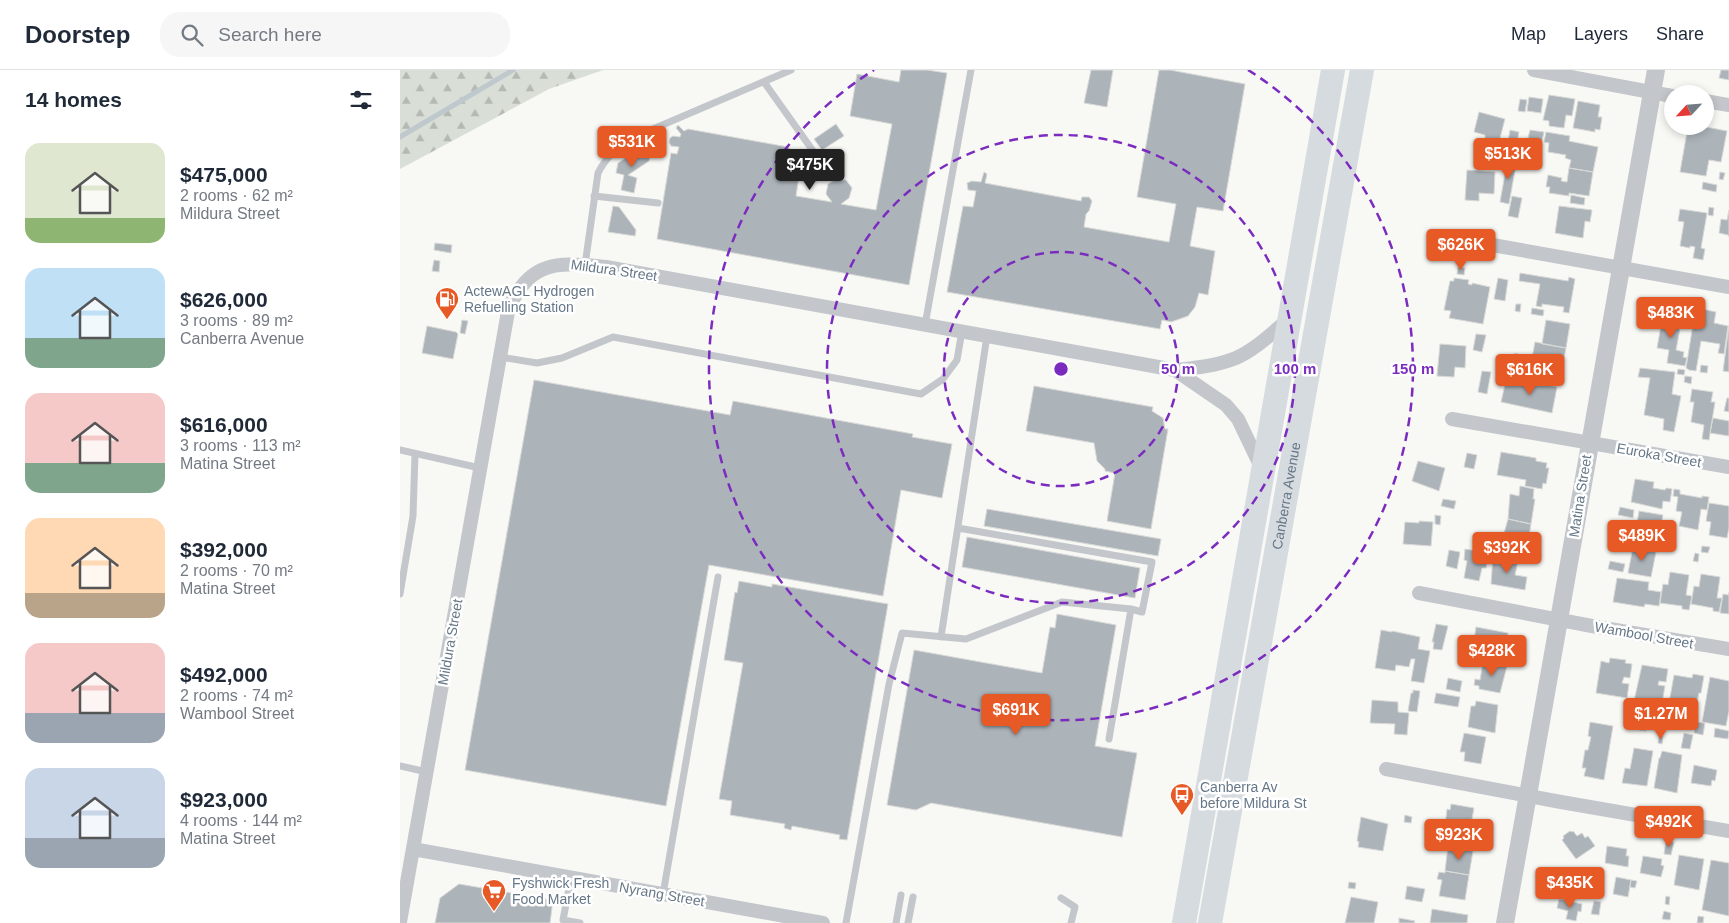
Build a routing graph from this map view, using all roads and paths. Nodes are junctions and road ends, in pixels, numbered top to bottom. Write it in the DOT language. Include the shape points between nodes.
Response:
graph roads {
  1 [pos="791,70"];
  2 [pos="972,70"];
  3 [pos="1333,70"];
  4 [pos="1362,70"];
  5 [pos="1534,70"];
  6 [pos="1656,70"];
  7 [pos="764,82"];
  8 [pos="1652,92"];
  9 [pos="1664,94"];
  10 [pos="1714,102"];
  11 [pos="1729,105"];
  12 [pos="828,172"];
  13 [pos="594,196"];
  14 [pos="658,204"];
  15 [pos="1481,242"];
  16 [pos="585,265"];
  17 [pos="1620,267"];
  18 [pos="1729,287"];
  19 [pos="1290,318"];
  20 [pos="925,325"];
  21 [pos="962,331"];
  22 [pos="988,336"];
  23 [pos="500,357"];
  24 [pos="1175,370"];
  25 [pos="1452,418"];
  26 [pos="1588,443"];
  27 [pos="400,450"];
  28 [pos="415,454"];
  29 [pos="1729,467"];
  30 [pos="480,468"];
  31 [pos="1263,471"];
  32 [pos="958,528"];
  33 [pos="718,577"];
  34 [pos="400,594"];
  35 [pos="1419,594"];
  36 [pos="1131,609"];
  37 [pos="1560,619"];
  38 [pos="941,637"];
  39 [pos="1729,649"];
  40 [pos="1109,739"];
  41 [pos="400,766"];
  42 [pos="1386,769"];
  43 [pos="426,772"];
  44 [pos="1528,796"];
  45 [pos="1729,831"];
  46 [pos="413,849"];
  47 [pos="571,878"];
  48 [pos="663,894"];
  49 [pos="901,895"];
  50 [pos="913,897"];
  51 [pos="1061,898"];
  52 [pos="1183,920"];
  53 [pos="400,922"];
  54 [pos="580,923"];
  55 [pos="823,923"];
  56 [pos="846,923"];
  57 [pos="896,923"];
  58 [pos="908,923"];
  59 [pos="1072,923"];
  60 [pos="1210,923"];
  61 [pos="1505,923"];
  1 -- 7 [label="lane"];
  2 -- 20 [label="lane"];
  3 -- 19 [label="highway, Canberra Avenue"];
  4 -- 60 [label="highway, Canberra Avenue"];
  5 -- 8 [label="street"];
  6 -- 8 [label="street, Matina Street"];
  7 -- 12 [label="lane"];
  7 -- 13 [label="lane" via="632,138 615,149 598,173"];
  8 -- 9 [label="street"];
  8 -- 17 [label="street, Matina Street"];
  10 -- 11 [label="street"];
  13 -- 14 [label="lane"];
  13 -- 16 [label="lane"];
  15 -- 17 [label="street"];
  16 -- 20 [label="street, Mildura Street"];
  16 -- 23 [label="street, Mildura Street" via="550,266 535,273 522,286 509,306"];
  17 -- 18 [label="street"];
  17 -- 26 [label="street, Matina Street"];
  19 -- 24 [label="street, Mildura Street" via="1237,358 1206,367"];
  19 -- 31 [label="highway, Canberra Avenue"];
  20 -- 21 [label="street, Mildura Street"];
  21 -- 22 [label="street, Mildura Street"];
  21 -- 23 [label="lane" via="957,360 943,379 921,394 613,337 562,358 537,363"];
  22 -- 24 [label="street, Mildura Street"];
  22 -- 32 [label="lane"];
  23 -- 30 [label="street, Mildura Street"];
  24 -- 31 [label="street, Mildura Street" via="1226,405 1247,435"];
  25 -- 26 [label="street, Euroka Street"];
  26 -- 29 [label="street, Euroka Street"];
  26 -- 37 [label="street, Matina Street"];
  27 -- 28 [label="lane"];
  28 -- 30 [label="lane"];
  28 -- 34 [label="lane" via="414,516"];
  30 -- 43 [label="street, Mildura Street"];
  31 -- 52 [label="highway, Canberra Avenue"];
  32 -- 36 [label="lane" via="1152,562 1142,612"];
  32 -- 38 [label="lane"];
  33 -- 48 [label="lane"];
  35 -- 37 [label="street, Wambool Street"];
  36 -- 38 [label="lane" via="1062,602 966,639"];
  36 -- 40 [label="lane"];
  37 -- 39 [label="street, Wambool Street"];
  37 -- 44 [label="street, Matina Street"];
  38 -- 56 [label="lane" via="902,633 889,684"];
  41 -- 43 [label="lane"];
  42 -- 44 [label="street"];
  43 -- 46 [label="street, Mildura Street"];
  44 -- 45 [label="street"];
  44 -- 61 [label="street, Matina Street"];
  46 -- 47 [label="street, Nyrang Street"];
  46 -- 53 [label="street, Mildura Street"];
  47 -- 48 [label="street, Nyrang Street"];
  47 -- 54 [label="lane" via="563,920"];
  48 -- 55 [label="street, Nyrang Street" via="762,915"];
  49 -- 57 [label="lane"];
  50 -- 58 [label="lane"];
  51 -- 59 [label="lane" via="1075,907"];
}
